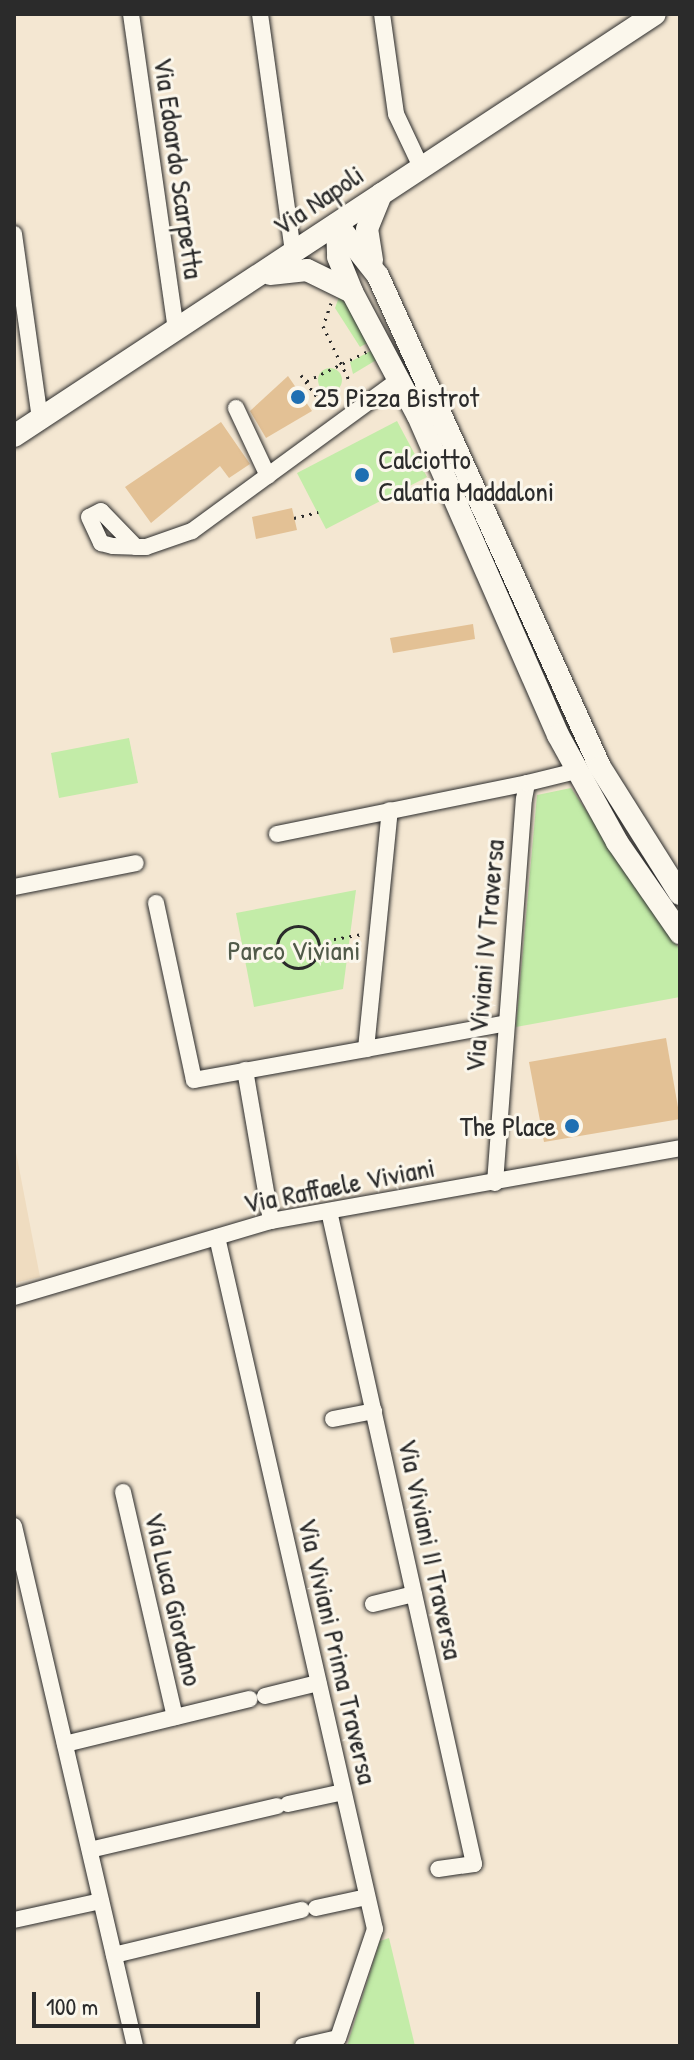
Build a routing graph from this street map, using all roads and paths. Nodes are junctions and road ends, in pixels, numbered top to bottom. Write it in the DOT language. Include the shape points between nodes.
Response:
graph roads {
  1 [pos="131,14"];
  2 [pos="260,14"];
  3 [pos="382,14"];
  4 [pos="655,14"];
  5 [pos="421,167"];
  6 [pos="381,194"];
  7 [pos="337,224"];
  8 [pos="14,234"];
  9 [pos="293,252"];
  10 [pos="257,276"];
  11 [pos="378,276"];
  12 [pos="342,294"];
  13 [pos="176,330"];
  14 [pos="380,345"];
  15 [pos="341,364"];
  16 [pos="301,375"];
  17 [pos="349,380"];
  18 [pos="398,380"];
  19 [pos="307,381"];
  20 [pos="322,404"];
  21 [pos="236,408"];
  22 [pos="40,419"];
  23 [pos="14,436"];
  24 [pos="268,476"];
  25 [pos="318,512"];
  26 [pos="294,518"];
  27 [pos="136,547"];
  28 [pos="527,632"];
  29 [pos="576,771"];
  30 [pos="527,783"];
  31 [pos="390,810"];
  32 [pos="277,834"];
  33 [pos="136,863"];
  34 [pos="14,887"];
  35 [pos="680,894"];
  36 [pos="156,903"];
  37 [pos="377,931"];
  38 [pos="680,933"];
  39 [pos="318,942"];
  40 [pos="502,1024"];
  41 [pos="366,1049"];
  42 [pos="245,1070"];
  43 [pos="680,1148"];
  44 [pos="495,1183"];
  45 [pos="329,1211"];
  46 [pos="271,1221"];
  47 [pos="217,1237"];
  48 [pos="14,1297"];
  49 [pos="374,1411"];
  50 [pos="333,1419"];
  51 [pos="123,1492"];
  52 [pos="14,1526"];
  53 [pos="414,1594"];
  54 [pos="373,1604"];
  55 [pos="318,1683"];
  56 [pos="175,1717"];
  57 [pos="65,1744"];
  58 [pos="343,1792"];
  59 [pos="90,1850"];
  60 [pos="438,1869"];
  61 [pos="367,1897"];
  62 [pos="101,1901"];
  63 [pos="14,1920"];
  64 [pos="114,1955"];
  65 [pos="135,2046"];
  66 [pos="303,2046"];
  1 -- 13 [label="street, Via Edoardo Scarpetta"];
  2 -- 9 [label="street"];
  3 -- 5 [label="street" via="396,114"];
  4 -- 5 [label="street, Via Napoli"];
  5 -- 6 [label="street, Via Napoli"];
  6 -- 7 [label="street, Via Napoli"];
  6 -- 11 [label="street" via="367,229"];
  7 -- 9 [label="street, Via Napoli"];
  7 -- 11 [label="street"];
  7 -- 12 [label="street"];
  8 -- 22 [label="street"];
  9 -- 10 [label="street, Via Napoli"];
  10 -- 12 [label="street" via="307,270"];
  10 -- 13 [label="street, Via Napoli"];
  11 -- 28 [label="street"];
  12 -- 14 [label="street"];
  12 -- 15 [label="path" via="323,326"];
  13 -- 22 [label="street, Via Napoli"];
  14 -- 15 [label="path"];
  14 -- 18 [label="street"];
  15 -- 17 [label="path"];
  15 -- 19 [label="path"];
  16 -- 19 [label="path"];
  18 -- 24 [label="street"];
  18 -- 28 [label="street"];
  19 -- 20 [label="path"];
  21 -- 24 [label="street"];
  22 -- 23 [label="street, Via Napoli"];
  24 -- 27 [label="street" via="192,531"];
  25 -- 26 [label="path"];
  28 -- 29 [label="street"];
  28 -- 35 [label="street" via="600,767"];
  29 -- 30 [label="street"];
  29 -- 38 [label="street"];
  30 -- 31 [label="street"];
  30 -- 40 [label="street, Via Viviani IV Traversa"];
  31 -- 32 [label="street"];
  31 -- 37 [label="street"];
  33 -- 34 [label="street"];
  36 -- 42 [label="street" via="187,1073 194,1080"];
  37 -- 39 [label="path"];
  37 -- 41 [label="street"];
  39 -- 39 [label="path" via="313,963 300,969 287,966 276,949 279,936 296,926"];
  40 -- 41 [label="street"];
  40 -- 44 [label="street, Via Viviani IV Traversa"];
  41 -- 42 [label="street"];
  42 -- 46 [label="street"];
  43 -- 44 [label="street, Via Raffaele Viviani"];
  44 -- 45 [label="street, Via Raffaele Viviani"];
  45 -- 46 [label="street, Via Raffaele Viviani"];
  45 -- 49 [label="street, Via Viviani II Traversa"];
  46 -- 47 [label="street, Via Raffaele Viviani"];
  47 -- 48 [label="street, Via Raffaele Viviani"];
  47 -- 55 [label="street, Via Viviani Prima Traversa"];
  49 -- 50 [label="street"];
  49 -- 53 [label="street, Via Viviani II Traversa"];
  51 -- 56 [label="street, Via Luca Giordano"];
  52 -- 57 [label="street"];
  53 -- 54 [label="street"];
  53 -- 60 [label="street, Via Viviani II Traversa" via="474,1864"];
  55 -- 56 [label="street, Via Luca Giordano"];
  55 -- 58 [label="street, Via Viviani Prima Traversa"];
  56 -- 57 [label="street, Via Luca Giordano"];
  57 -- 59 [label="street"];
  58 -- 59 [label="street"];
  58 -- 61 [label="street, Via Viviani Prima Traversa"];
  59 -- 62 [label="street"];
  61 -- 64 [label="street"];
  61 -- 66 [label="street, Via Viviani Prima Traversa" via="375,1929 338,2038"];
  62 -- 63 [label="street"];
  62 -- 64 [label="street"];
  64 -- 65 [label="street"];
}
